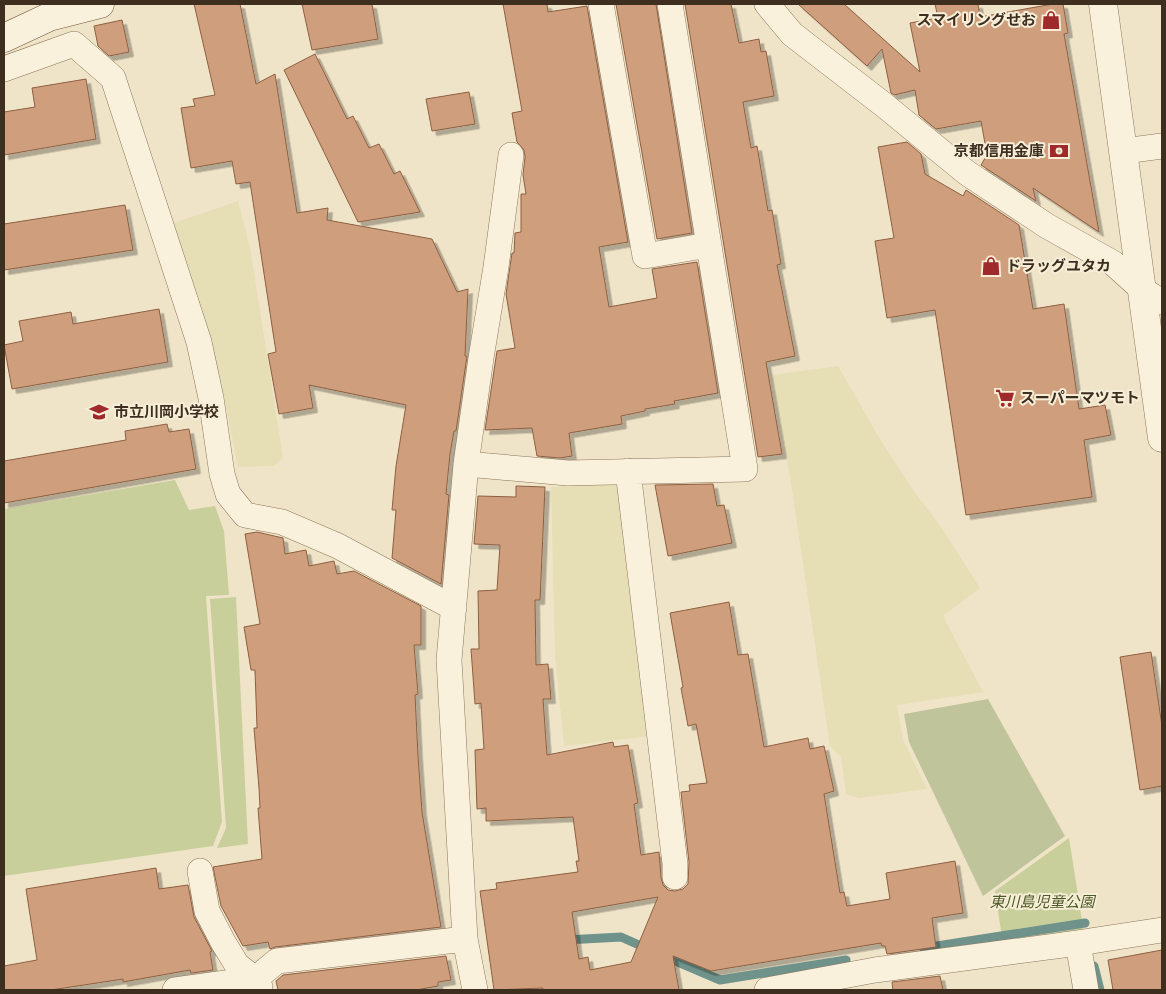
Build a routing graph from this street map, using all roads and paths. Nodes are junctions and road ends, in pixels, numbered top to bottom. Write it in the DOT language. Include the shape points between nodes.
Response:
graph roads {
  1 [pos="100,4"];
  2 [pos="601,4"];
  3 [pos="670,4"];
  4 [pos="767,4"];
  5 [pos="1104,4"];
  6 [pos="4,38"];
  7 [pos="4,69"];
  8 [pos="1162,146"];
  9 [pos="1124,151"];
  10 [pos="511,155"];
  11 [pos="708,244"];
  12 [pos="1152,296"];
  13 [pos="1162,438"];
  14 [pos="466,464"];
  15 [pos="628,471"];
  16 [pos="454,608"];
  17 [pos="200,871"];
  18 [pos="675,877"];
  19 [pos="1162,930"];
  20 [pos="465,939"];
  21 [pos="1078,943"];
  22 [pos="258,985"];
  23 [pos="175,990"];
  24 [pos="475,990"];
  25 [pos="767,990"];
  26 [pos="1086,990"];
  1 -- 6 [label="street" via="48,16"];
  2 -- 11 [label="street" via="645,256"];
  3 -- 11 [label="street"];
  4 -- 12 [label="street" via="792,34 967,173 1047,226 1113,263"];
  5 -- 9 [label="street"];
  7 -- 16 [label="street" via="74,44 113,78 199,342 228,494 245,515 282,522 338,546"];
  8 -- 9 [label="street"];
  9 -- 12 [label="street"];
  10 -- 14 [label="street"];
  11 -- 15 [label="street" via="745,469"];
  12 -- 13 [label="street"];
  14 -- 15 [label="street" via="568,473"];
  14 -- 16 [label="street"];
  15 -- 18 [label="street"];
  16 -- 20 [label="street" via="449,660"];
  17 -- 22 [label="street" via="208,911 222,942 237,965"];
  19 -- 21 [label="street"];
  20 -- 22 [label="street" via="277,961"];
  20 -- 24 [label="street"];
  21 -- 25 [label="street" via="874,970"];
  21 -- 26 [label="street"];
  22 -- 23 [label="street"];
}
